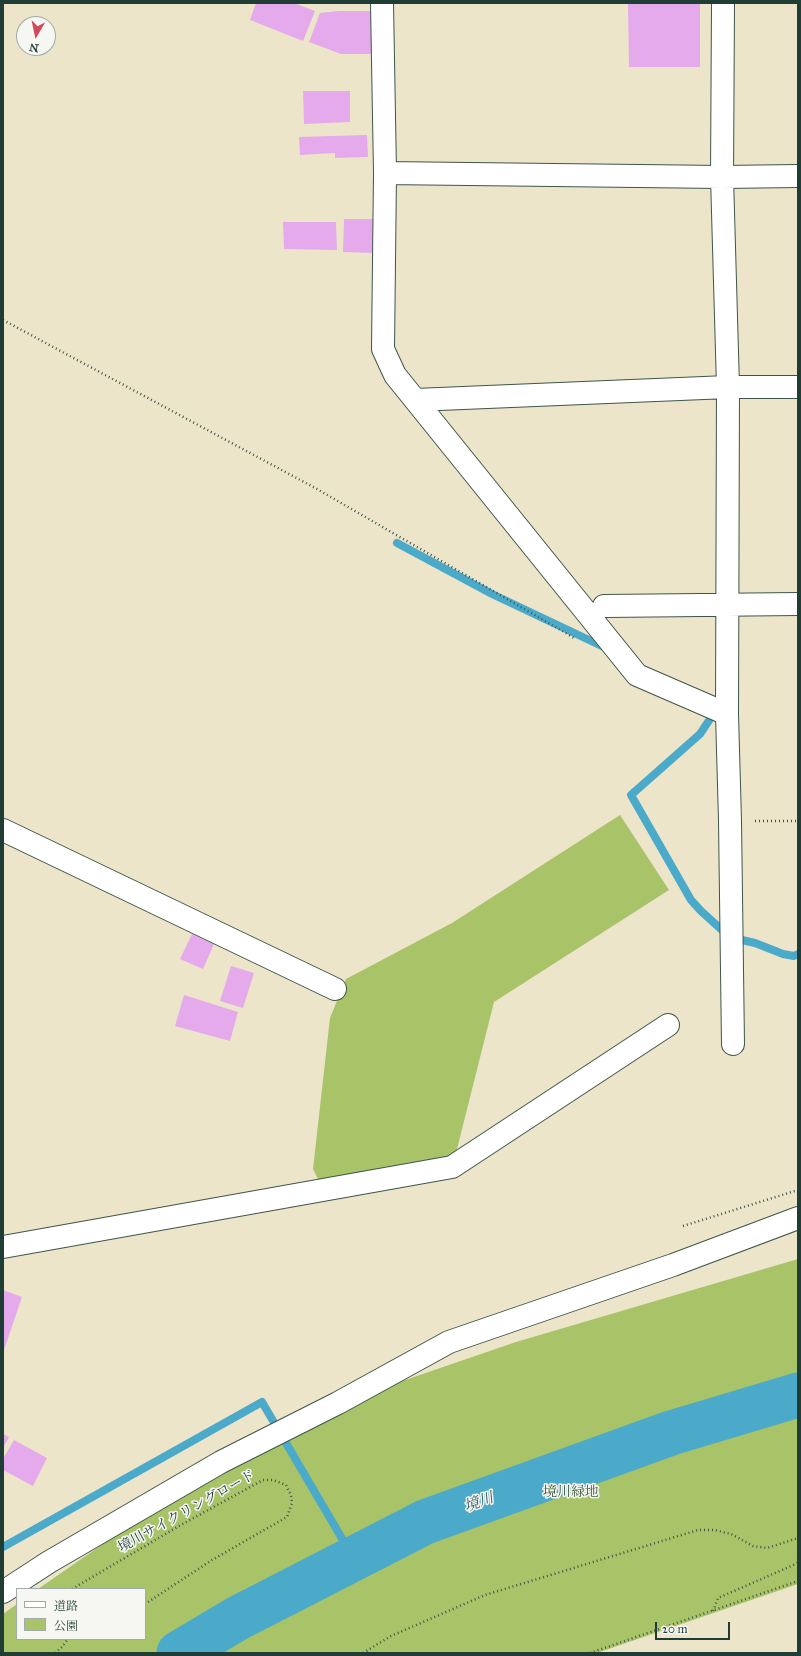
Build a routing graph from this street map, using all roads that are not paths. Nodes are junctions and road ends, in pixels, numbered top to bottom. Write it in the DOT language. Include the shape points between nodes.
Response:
graph roads {
  1 [pos="382,3"];
  2 [pos="723,3"];
  3 [pos="385,173"];
  4 [pos="798,176"];
  5 [pos="722,177"];
  6 [pos="728,387"];
  7 [pos="798,387"];
  8 [pos="415,400"];
  9 [pos="727,604"];
  10 [pos="798,604"];
  11 [pos="604,606"];
  12 [pos="727,714"];
  13 [pos="3,830"];
  14 [pos="335,989"];
  15 [pos="668,1024"];
  16 [pos="733,1044"];
  17 [pos="798,1218"];
  18 [pos="3,1247"];
  19 [pos="3,1592"];
  1 -- 3 [label="street"];
  2 -- 5 [label="street"];
  3 -- 5 [label="street"];
  3 -- 8 [label="street" via="383,349 395,375"];
  4 -- 5 [label="street"];
  5 -- 6 [label="street"];
  6 -- 7 [label="street"];
  6 -- 8 [label="street"];
  6 -- 9 [label="street"];
  8 -- 12 [label="street" via="637,675"];
  9 -- 10 [label="street"];
  9 -- 11 [label="street"];
  9 -- 12 [label="street"];
  12 -- 16 [label="street"];
  13 -- 14 [label="street"];
  15 -- 18 [label="street" via="452,1167"];
  17 -- 19 [label="street" via="673,1265 449,1342 338,1403 221,1462 49,1562"];
}
